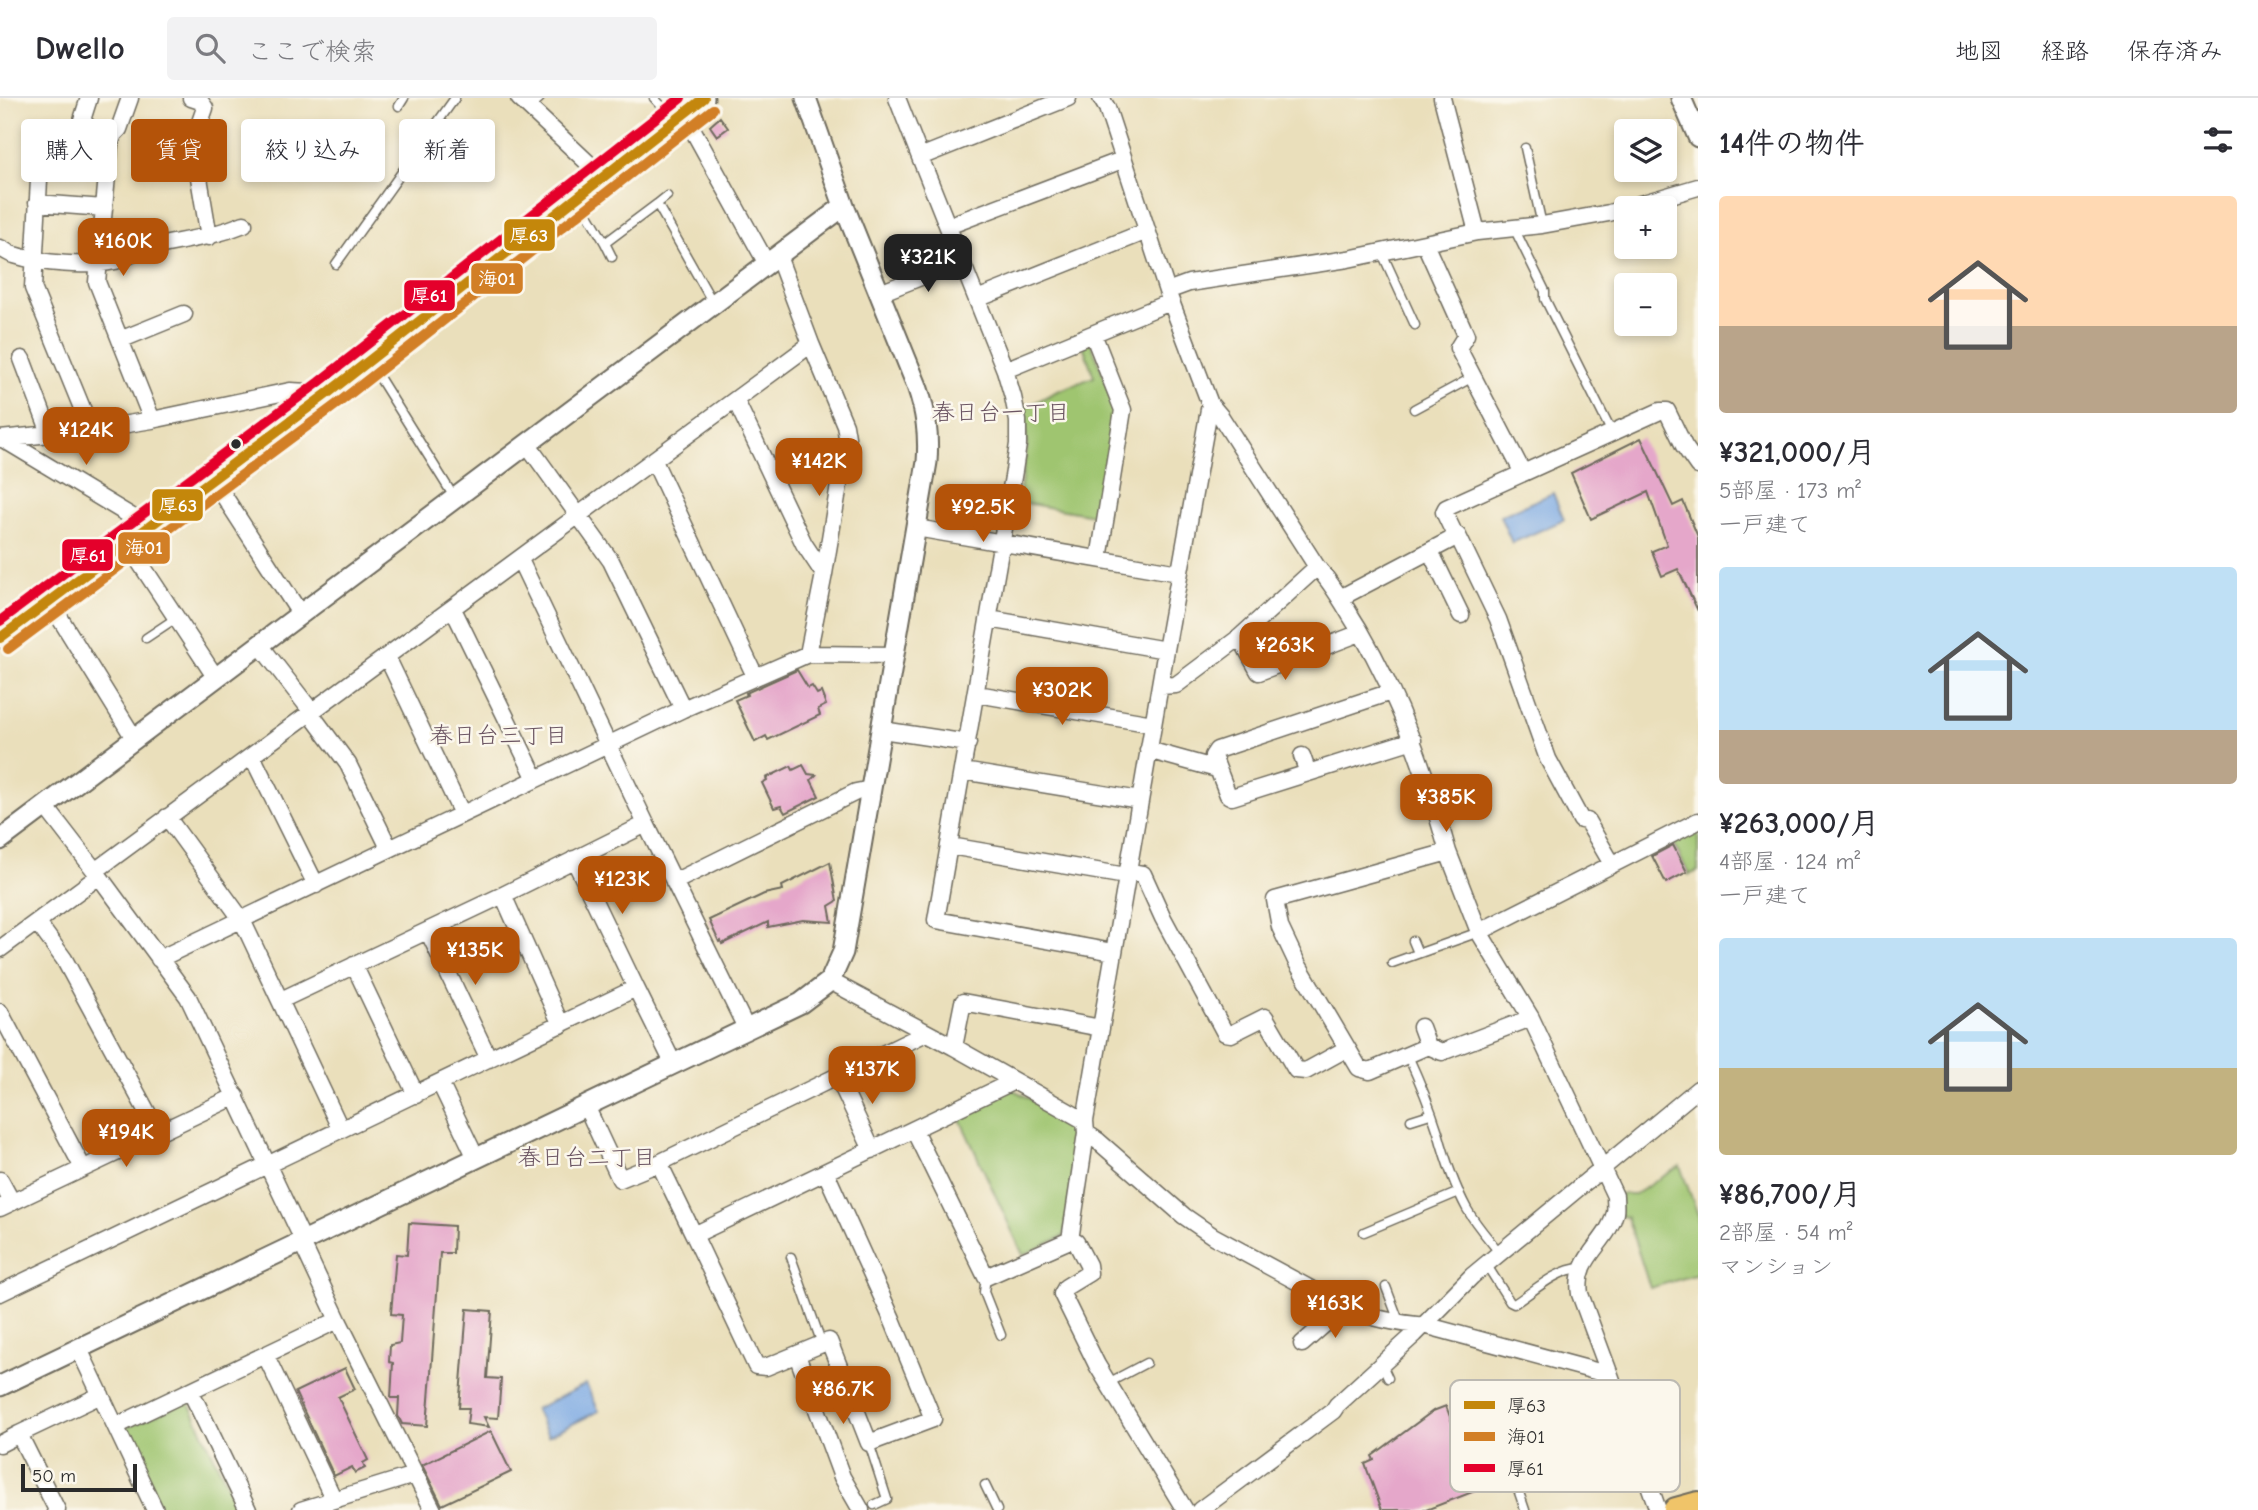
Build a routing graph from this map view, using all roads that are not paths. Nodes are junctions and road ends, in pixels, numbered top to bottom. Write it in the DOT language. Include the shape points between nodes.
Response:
graph roads {
  1 [pos="89,98"];
  2 [pos="130,98"];
  3 [pos="191,98"];
  4 [pos="404,98"];
  5 [pos="455,98"];
  6 [pos="654,98"];
  7 [pos="704,98"];
  8 [pos="806,98"];
  9 [pos="897,98"];
  10 [pos="1068,98"];
  11 [pos="1101,98"];
  12 [pos="1442,98"];
  13 [pos="1681,98"];
  14 [pos="529,101"];
  15 [pos="399,106"];
  16 [pos="680,117"];
  17 [pos="82,119"];
  18 [pos="441,119"];
  19 [pos="117,132"];
  20 [pos="1698,137"];
  21 [pos="1525,148"];
  22 [pos="920,157"];
  23 [pos="1122,160"];
  24 [pos="399,177"];
  25 [pos="603,177"];
  26 [pos="39,182"];
  27 [pos="106,182"];
  28 [pos="1698,187"];
  29 [pos="667,196"];
  30 [pos="578,197"];
  31 [pos="37,204"];
  32 [pos="657,204"];
  33 [pos="844,206"];
  34 [pos="104,208"];
  35 [pos="244,224"];
  36 [pos="1542,225"];
  37 [pos="948,226"];
  38 [pos="1514,227"];
  39 [pos="1147,232"];
  40 [pos="1477,232"];
  41 [pos="209,237"];
  42 [pos="606,243"];
  43 [pos="1424,244"];
  44 [pos="0,248"];
  45 [pos="1382,253"];
  46 [pos="612,257"];
  47 [pos="36,260"];
  48 [pos="772,260"];
  49 [pos="961,261"];
  50 [pos="97,264"];
  51 [pos="336,264"];
  52 [pos="880,293"];
  53 [pos="1168,296"];
  54 [pos="977,299"];
  55 [pos="713,304"];
  56 [pos="184,314"];
  57 [pos="1415,325"];
  58 [pos="1093,334"];
  59 [pos="120,340"];
  60 [pos="811,344"];
  61 [pos="22,359"];
  62 [pos="369,360"];
  63 [pos="1005,370"];
  64 [pos="1473,377"];
  65 [pos="328,393"];
  66 [pos="736,401"];
  67 [pos="1210,404"];
  68 [pos="1414,409"];
  69 [pos="152,420"];
  70 [pos="91,430"];
  71 [pos="50,433"];
  72 [pos="1612,433"];
  73 [pos="1,439"];
  74 [pos="527,444"];
  75 [pos="654,461"];
  76 [pos="1698,466"];
  77 [pos="1523,473"];
  78 [pos="213,479"];
  79 [pos="455,498"];
  80 [pos="579,516"];
  81 [pos="149,527"];
  82 [pos="916,528"];
  83 [pos="1458,536"];
  84 [pos="127,543"];
  85 [pos="1002,543"];
  86 [pos="1430,551"];
  87 [pos="520,559"];
  88 [pos="1099,559"];
  89 [pos="1317,567"];
  90 [pos="1179,573"];
  91 [pos="824,574"];
  92 [pos="1340,598"];
  93 [pos="50,602"];
  94 [pos="453,609"];
  95 [pos="300,615"];
  96 [pos="1461,615"];
  97 [pos="176,618"];
  98 [pos="989,619"];
  99 [pos="1360,633"];
  100 [pos="1240,637"];
  101 [pos="0,638"];
  102 [pos="146,638"];
  103 [pos="260,645"];
  104 [pos="1166,650"];
  105 [pos="808,654"];
  106 [pos="895,655"];
  107 [pos="387,657"];
  108 [pos="755,676"];
  109 [pos="216,678"];
  110 [pos="1161,686"];
  111 [pos="1391,692"];
  112 [pos="977,694"];
  113 [pos="683,709"];
  114 [pos="312,712"];
  115 [pos="1153,724"];
  116 [pos="882,730"];
  117 [pos="134,738"];
  118 [pos="1413,740"];
  119 [pos="968,743"];
  120 [pos="609,745"];
  121 [pos="1149,750"];
  122 [pos="252,756"];
  123 [pos="1302,756"];
  124 [pos="1217,769"];
  125 [pos="963,771"];
  126 [pos="1308,773"];
  127 [pos="536,779"];
  128 [pos="872,789"];
  129 [pos="1140,800"];
  130 [pos="45,806"];
  131 [pos="462,814"];
  132 [pos="167,817"];
  133 [pos="1697,823"];
  134 [pos="646,824"];
  135 [pos="0,840"];
  136 [pos="950,846"];
  137 [pos="389,848"];
  138 [pos="1448,852"];
  139 [pos="574,859"];
  140 [pos="1612,864"];
  141 [pos="97,873"];
  142 [pos="1127,874"];
  143 [pos="674,882"];
  144 [pos="316,885"];
  145 [pos="503,895"];
  146 [pos="242,920"];
  147 [pos="37,922"];
  148 [pos="428,931"];
  149 [pos="1479,932"];
  150 [pos="1413,941"];
  151 [pos="0,949"];
  152 [pos="1113,952"];
  153 [pos="1418,953"];
  154 [pos="159,959"];
  155 [pos="1392,963"];
  156 [pos="354,965"];
  157 [pos="830,981"];
  158 [pos="636,988"];
  159 [pos="281,1000"];
  160 [pos="0,1012"];
  161 [pos="1531,1018"];
  162 [pos="561,1025"];
  163 [pos="1421,1027"];
  164 [pos="1101,1028"];
  165 [pos="747,1030"];
  166 [pos="926,1033"];
  167 [pos="1428,1046"];
  168 [pos="954,1047"];
  169 [pos="1346,1049"];
  170 [pos="1408,1056"];
  171 [pos="489,1059"];
  172 [pos="673,1063"];
  173 [pos="838,1077"];
  174 [pos="1014,1082"];
  175 [pos="440,1083"];
  176 [pos="1698,1089"];
  177 [pos="416,1095"];
  178 [pos="236,1096"];
  179 [pos="586,1106"];
  180 [pos="1430,1114"];
  181 [pos="1411,1120"];
  182 [pos="1085,1127"];
  183 [pos="341,1130"];
  184 [pos="914,1130"];
  185 [pos="159,1133"];
  186 [pos="872,1150"];
  187 [pos="476,1158"];
  188 [pos="659,1163"];
  189 [pos="268,1166"];
  190 [pos="83,1168"];
  191 [pos="1603,1168"];
  192 [pos="826,1173"];
  193 [pos="0,1180"];
  194 [pos="1459,1192"];
  195 [pos="6,1205"];
  196 [pos="1376,1226"];
  197 [pos="1364,1232"];
  198 [pos="694,1235"];
  199 [pos="1380,1237"];
  200 [pos="1070,1240"];
  201 [pos="302,1241"];
  202 [pos="1499,1252"];
  203 [pos="791,1257"];
  204 [pos="1486,1264"];
  205 [pos="1581,1268"];
  206 [pos="986,1277"];
  207 [pos="1386,1287"];
  208 [pos="0,1293"];
  209 [pos="1344,1307"];
  210 [pos="338,1320"];
  211 [pos="1396,1321"];
  212 [pos="1422,1325"];
  213 [pos="1001,1335"];
  214 [pos="822,1344"];
  215 [pos="1302,1345"];
  216 [pos="79,1349"];
  217 [pos="797,1355"];
  218 [pos="266,1356"];
  219 [pos="1146,1363"];
  220 [pos="1610,1375"];
  221 [pos="1612,1380"];
  222 [pos="1108,1382"];
  223 [pos="0,1386"];
  224 [pos="191,1392"];
  225 [pos="101,1395"];
  226 [pos="116,1426"];
  227 [pos="19,1434"];
  228 [pos="869,1443"];
  229 [pos="0,1444"];
  230 [pos="414,1475"];
  231 [pos="985,1485"];
  232 [pos="1519,1492"];
  233 [pos="1652,1492"];
  234 [pos="334,1500"];
  235 [pos="1698,1504"];
  236 [pos="868,1507"];
  237 [pos="57,1510"];
  238 [pos="155,1510"];
  239 [pos="248,1510"];
  240 [pos="301,1510"];
  241 [pos="433,1510"];
  242 [pos="997,1510"];
  243 [pos="1185,1510"];
  244 [pos="1200,1510"];
  245 [pos="1525,1510"];
  246 [pos="1658,1510"];
  247 [pos="1676,1510"];
  1 -- 17 [label="street"];
  2 -- 19 [label="street"];
  3 -- 41 [label="street" via="205,108 193,142"];
  4 -- 15 [label="lane"];
  5 -- 18 [label="lane"];
  6 -- 16 [label="lane"];
  7 -- 16 [label="street"];
  8 -- 33 [label="street"];
  9 -- 22 [label="street"];
  10 -- 22 [label="street"];
  11 -- 23 [label="street"];
  12 -- 40 [label="street"];
  13 -- 20 [label="street"];
  14 -- 25 [label="street"];
  16 -- 25 [label="street"];
  16 -- 48 [label="street"];
  21 -- 36 [label="lane"];
  22 -- 37 [label="street"];
  23 -- 37 [label="street"];
  23 -- 39 [label="street" via="1146,210"];
  24 -- 51 [label="lane"];
  25 -- 30 [label="street"];
  26 -- 31 [label="street"];
  27 -- 34 [label="street"];
  28 -- 36 [label="street" via="1609,213"];
  29 -- 32 [label="lane"];
  30 -- 42 [label="lane"];
  30 -- 62 [label="street"];
  31 -- 34 [label="street"];
  31 -- 47 [label="street"];
  32 -- 42 [label="lane"];
  32 -- 55 [label="lane"];
  33 -- 48 [label="street"];
  33 -- 52 [label="street"];
  34 -- 50 [label="street"];
  35 -- 41 [label="street"];
  36 -- 38 [label="street"];
  37 -- 49 [label="street"];
  38 -- 40 [label="street"];
  38 -- 72 [label="lane"];
  39 -- 53 [label="street"];
  39 -- 54 [label="street"];
  40 -- 43 [label="street"];
  41 -- 50 [label="street" via="143,249"];
  42 -- 46 [label="lane"];
  43 -- 45 [label="street"];
  43 -- 64 [label="street" via="1466,335 1458,348"];
  44 -- 47 [label="street"];
  45 -- 53 [label="street" via="1189,283"];
  45 -- 57 [label="lane"];
  47 -- 50 [label="street"];
  47 -- 70 [label="street" via="33,288"];
  48 -- 55 [label="street"];
  48 -- 60 [label="street"];
  49 -- 52 [label="street"];
  49 -- 54 [label="street"];
  50 -- 59 [label="street" via="97,282"];
  52 -- 82 [label="street" via="926,413 927,462"];
  53 -- 58 [label="street"];
  53 -- 67 [label="street"];
  54 -- 63 [label="street"];
  55 -- 74 [label="street"];
  56 -- 59 [label="street"];
  58 -- 63 [label="street"];
  58 -- 88 [label="street" via="1124,410"];
  59 -- 69 [label="street"];
  60 -- 66 [label="street"];
  60 -- 91 [label="street" via="847,437"];
  61 -- 71 [label="street"];
  62 -- 65 [label="street"];
  62 -- 79 [label="lane"];
  63 -- 85 [label="street" via="1018,432"];
  64 -- 68 [label="lane"];
  64 -- 77 [label="street"];
  65 -- 69 [label="street" via="290,391"];
  65 -- 78 [label="street"];
  66 -- 75 [label="street"];
  66 -- 91 [label="street" via="804,544"];
  67 -- 89 [label="street"];
  67 -- 90 [label="street"];
  69 -- 70 [label="street"];
  70 -- 71 [label="street"];
  71 -- 73 [label="street"];
  72 -- 76 [label="street" via="1667,411"];
  72 -- 77 [label="street"];
  73 -- 81 [label="street"];
  74 -- 79 [label="street"];
  74 -- 80 [label="street"];
  75 -- 80 [label="street"];
  75 -- 108 [label="street"];
  77 -- 83 [label="street" via="1446,508"];
  78 -- 81 [label="street"];
  78 -- 95 [label="street"];
  79 -- 95 [label="street"];
  80 -- 87 [label="street"];
  80 -- 113 [label="street" via="611,561"];
  81 -- 84 [label="street"];
  82 -- 85 [label="street"];
  82 -- 106 [label="street"];
  83 -- 86 [label="street"];
  83 -- 140 [label="street" via="1498,619 1548,759 1581,820 1587,821"];
  84 -- 93 [label="street"];
  84 -- 97 [label="street"];
  85 -- 88 [label="street"];
  85 -- 98 [label="street"];
  86 -- 92 [label="street"];
  86 -- 96 [label="street"];
  87 -- 94 [label="street"];
  87 -- 120 [label="street"];
  88 -- 90 [label="street"];
  89 -- 92 [label="street"];
  89 -- 100 [label="street"];
  90 -- 104 [label="street"];
  91 -- 105 [label="street"];
  92 -- 99 [label="street"];
  93 -- 101 [label="street"];
  93 -- 117 [label="street"];
  94 -- 107 [label="street"];
  94 -- 127 [label="street"];
  95 -- 103 [label="street"];
  97 -- 102 [label="lane"];
  97 -- 109 [label="street"];
  98 -- 104 [label="street"];
  98 -- 112 [label="street"];
  99 -- 100 [label="street" via="1259,672"];
  99 -- 111 [label="street"];
  100 -- 110 [label="street" via="1176,685"];
  103 -- 109 [label="street"];
  103 -- 114 [label="street"];
  104 -- 110 [label="street"];
  105 -- 106 [label="street"];
  105 -- 108 [label="street"];
  106 -- 116 [label="street"];
  107 -- 114 [label="street"];
  107 -- 131 [label="street"];
  108 -- 113 [label="street"];
  109 -- 117 [label="street"];
  110 -- 115 [label="street"];
  111 -- 118 [label="street"];
  111 -- 124 [label="street" via="1217,750 1213,756"];
  112 -- 115 [label="street"];
  112 -- 119 [label="street"];
  113 -- 120 [label="street"];
  114 -- 122 [label="street"];
  114 -- 137 [label="street" via="348,764"];
  115 -- 121 [label="street"];
  116 -- 119 [label="street"];
  116 -- 128 [label="street"];
  117 -- 130 [label="street"];
  118 -- 126 [label="street"];
  118 -- 138 [label="street"];
  119 -- 125 [label="street"];
  120 -- 127 [label="street"];
  120 -- 134 [label="street"];
  121 -- 124 [label="street"];
  121 -- 129 [label="street"];
  122 -- 132 [label="street"];
  122 -- 144 [label="street"];
  123 -- 126 [label="street"];
  124 -- 126 [label="street" via="1232,797"];
  125 -- 129 [label="street"];
  125 -- 136 [label="street"];
  127 -- 131 [label="street"];
  128 -- 143 [label="street" via="856,792"];
  128 -- 157 [label="street" via="844,952"];
  129 -- 142 [label="street"];
  130 -- 135 [label="street"];
  130 -- 141 [label="street"];
  131 -- 137 [label="street"];
  132 -- 141 [label="street"];
  132 -- 146 [label="street"];
  133 -- 140 [label="street"];
  134 -- 139 [label="street"];
  134 -- 143 [label="street"];
  136 -- 142 [label="street"];
  136 -- 152 [label="street" via="936,920"];
  137 -- 144 [label="street"];
  138 -- 149 [label="street"];
  138 -- 169 [label="street" via="1271,895 1280,927 1302,960"];
  139 -- 145 [label="street"];
  139 -- 158 [label="street"];
  140 -- 149 [label="street"];
  141 -- 147 [label="street"];
  141 -- 154 [label="street"];
  142 -- 152 [label="street"];
  142 -- 169 [label="street" via="1143,874 1225,1033 1265,1017 1296,1070 1306,1071"];
  143 -- 165 [label="street"];
  144 -- 146 [label="street"];
  145 -- 148 [label="street"];
  145 -- 162 [label="street"];
  146 -- 154 [label="street"];
  146 -- 159 [label="street"];
  147 -- 151 [label="street"];
  147 -- 185 [label="street" via="64,958"];
  148 -- 156 [label="street"];
  148 -- 171 [label="street"];
  149 -- 153 [label="lane"];
  149 -- 161 [label="street"];
  150 -- 153 [label="lane"];
  152 -- 164 [label="street"];
  153 -- 155 [label="lane"];
  154 -- 178 [label="street" via="188,998"];
  156 -- 159 [label="street"];
  156 -- 177 [label="street"];
  157 -- 165 [label="street" via="801,1003"];
  157 -- 166 [label="street"];
  158 -- 162 [label="street"];
  158 -- 172 [label="street"];
  159 -- 183 [label="street"];
  160 -- 190 [label="street"];
  161 -- 167 [label="street" via="1442,1052"];
  161 -- 191 [label="street"];
  162 -- 171 [label="street"];
  163 -- 167 [label="street"];
  164 -- 168 [label="street" via="963,1002"];
  164 -- 182 [label="street"];
  165 -- 172 [label="street"];
  166 -- 168 [label="street"];
  166 -- 173 [label="street"];
  167 -- 170 [label="street"];
  168 -- 174 [label="street"];
  169 -- 170 [label="street" via="1359,1068 1370,1071"];
  170 -- 180 [label="lane"];
  171 -- 175 [label="street"];
  172 -- 179 [label="street"];
  173 -- 186 [label="street"];
  173 -- 188 [label="street"];
  174 -- 182 [label="street"];
  174 -- 184 [label="street"];
  175 -- 177 [label="street"];
  175 -- 187 [label="street"];
  176 -- 191 [label="street"];
  177 -- 183 [label="street"];
  178 -- 185 [label="street"];
  178 -- 189 [label="street"];
  179 -- 187 [label="street"];
  179 -- 188 [label="street" via="620,1179"];
  180 -- 181 [label="lane"];
  180 -- 194 [label="lane"];
  182 -- 200 [label="street"];
  182 -- 209 [label="street" via="1184,1216"];
  183 -- 189 [label="street"];
  184 -- 186 [label="street"];
  184 -- 206 [label="street"];
  185 -- 190 [label="street"];
  186 -- 192 [label="street"];
  187 -- 201 [label="street"];
  188 -- 198 [label="street"];
  189 -- 201 [label="street"];
  189 -- 208 [label="street"];
  190 -- 195 [label="street"];
  191 -- 202 [label="street" via="1552,1202"];
  191 -- 205 [label="street" via="1615,1196 1615,1213"];
  192 -- 198 [label="street"];
  192 -- 228 [label="street" via="933,1419"];
  193 -- 195 [label="street"];
  194 -- 196 [label="lane"];
  194 -- 202 [label="lane"];
  196 -- 197 [label="lane"];
  196 -- 199 [label="lane"];
  198 -- 217 [label="street" via="756,1366 766,1367"];
  200 -- 206 [label="street"];
  200 -- 222 [label="street" via="1076,1242 1089,1273 1062,1294"];
  201 -- 210 [label="street"];
  201 -- 216 [label="street"];
  202 -- 204 [label="street"];
  203 -- 214 [label="lane" via="800,1269"];
  204 -- 205 [label="lane" via="1514,1304 1555,1276"];
  204 -- 212 [label="street"];
  205 -- 220 [label="street" via="1580,1294"];
  206 -- 213 [label="lane" via="984,1292"];
  207 -- 211 [label="lane"];
  209 -- 211 [label="street"];
  209 -- 215 [label="street"];
  210 -- 218 [label="street"];
  210 -- 230 [label="street"];
  211 -- 212 [label="street"];
  212 -- 220 [label="street"];
  212 -- 244 [label="street" via="1385,1371 1337,1405 1334,1415 1216,1503"];
  214 -- 217 [label="street"];
  214 -- 228 [label="street" via="830,1341"];
  216 -- 223 [label="street"];
  216 -- 225 [label="street"];
  217 -- 236 [label="street" via="842,1477"];
  218 -- 224 [label="street"];
  218 -- 234 [label="street"];
  219 -- 222 [label="lane"];
  220 -- 221 [label="street"];
  222 -- 243 [label="street"];
  224 -- 226 [label="street"];
  224 -- 239 [label="street"];
  225 -- 226 [label="street"];
  225 -- 227 [label="street"];
  226 -- 238 [label="street"];
  227 -- 229 [label="street"];
  227 -- 237 [label="street"];
  228 -- 236 [label="lane" via="887,1499"];
  230 -- 234 [label="street"];
  230 -- 241 [label="street"];
  231 -- 242 [label="lane"];
  232 -- 245 [label="lane"];
  233 -- 246 [label="street"];
  234 -- 240 [label="street"];
  235 -- 247 [label="main road"];
}
